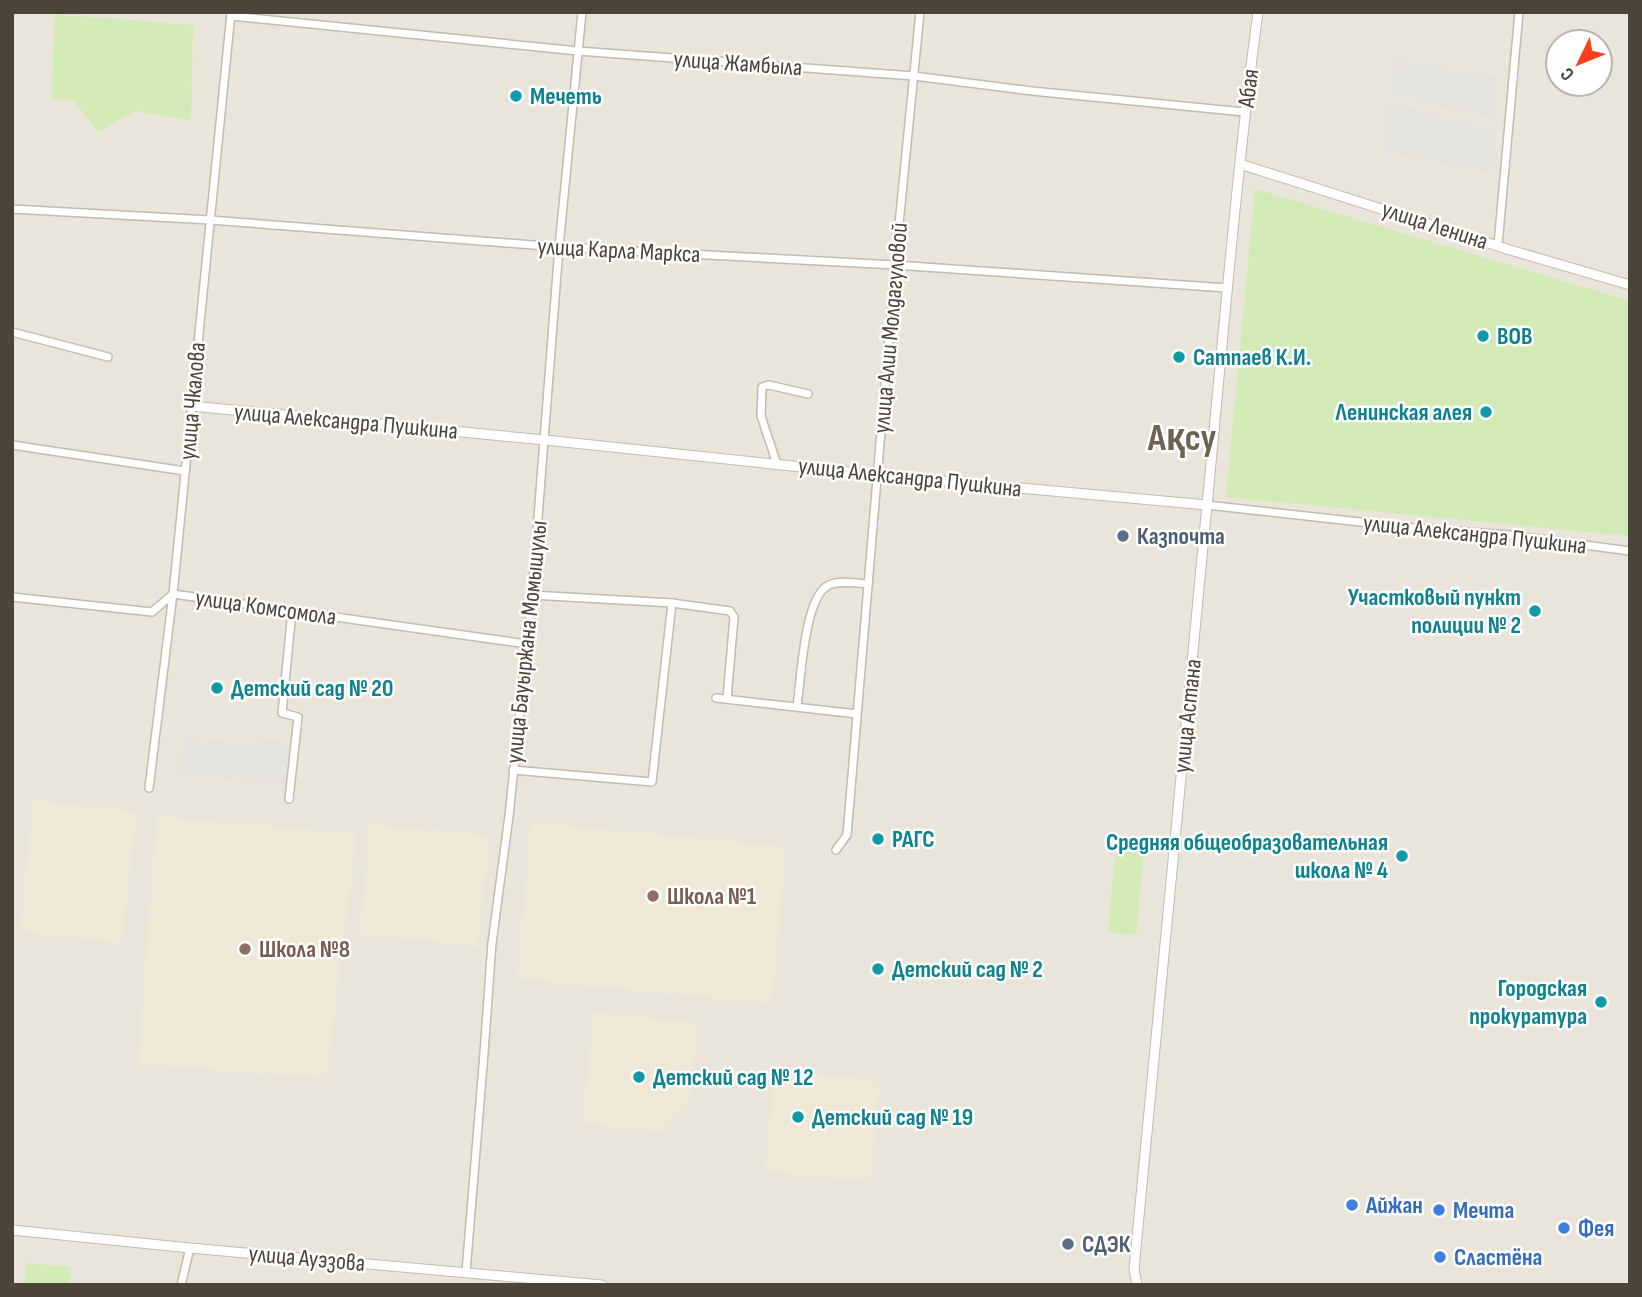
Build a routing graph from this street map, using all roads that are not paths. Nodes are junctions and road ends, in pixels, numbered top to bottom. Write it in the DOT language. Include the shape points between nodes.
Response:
graph roads {
  1 [pos="582,12"];
  2 [pos="920,12"];
  3 [pos="1258,12"];
  4 [pos="1519,12"];
  5 [pos="231,14"];
  6 [pos="578,51"];
  7 [pos="914,76"];
  8 [pos="1244,112"];
  9 [pos="1240,164"];
  10 [pos="12,209"];
  11 [pos="210,219"];
  12 [pos="1498,246"];
  13 [pos="559,247"];
  14 [pos="895,265"];
  15 [pos="1630,285"];
  16 [pos="1227,288"];
  17 [pos="12,332"];
  18 [pos="108,357"];
  19 [pos="808,394"];
  20 [pos="191,406"];
  21 [pos="545,440"];
  22 [pos="12,445"];
  23 [pos="777,464"];
  24 [pos="186,471"];
  25 [pos="877,475"];
  26 [pos="1207,505"];
  27 [pos="1630,551"];
  28 [pos="868,584"];
  29 [pos="173,594"];
  30 [pos="532,595"];
  31 [pos="12,597"];
  32 [pos="672,603"];
  33 [pos="292,611"];
  34 [pos="527,644"];
  35 [pos="716,698"];
  36 [pos="727,699"];
  37 [pos="797,706"];
  38 [pos="857,714"];
  39 [pos="513,770"];
  40 [pos="149,788"];
  41 [pos="289,799"];
  42 [pos="836,850"];
  43 [pos="12,1230"];
  44 [pos="190,1248"];
  45 [pos="1133,1269"];
  46 [pos="466,1272"];
  47 [pos="503,1280"];
  48 [pos="181,1285"];
  49 [pos="602,1285"];
  50 [pos="1126,1285"];
  51 [pos="1136,1285"];
  1 -- 6 [label="street, улица Бауыржана Момышулы"];
  2 -- 7 [label="street, улица Алии Молдагуловой"];
  3 -- 8 [label="street, Абая"];
  4 -- 12 [label="street"];
  5 -- 6 [label="street, улица Жамбыла"];
  5 -- 11 [label="street, улица Чкалова"];
  6 -- 7 [label="street, улица Жамбыла"];
  6 -- 13 [label="street, улица Бауыржана Момышулы"];
  7 -- 8 [label="street, улица Жамбыла"];
  7 -- 14 [label="street, улица Алии Молдагуловой"];
  8 -- 9 [label="street, Абая"];
  9 -- 12 [label="street, улица Ленина"];
  9 -- 16 [label="street, улица Астана"];
  10 -- 11 [label="street, улица Карла Маркса"];
  11 -- 13 [label="street, улица Карла Маркса"];
  11 -- 20 [label="street, улица Чкалова"];
  12 -- 15 [label="street, улица Ленина"];
  13 -- 14 [label="street, улица Карла Маркса"];
  13 -- 21 [label="street, улица Бауыржана Момышулы"];
  14 -- 16 [label="street, улица Карла Маркса"];
  14 -- 25 [label="street, улица Алии Молдагуловой"];
  16 -- 26 [label="street, улица Астана"];
  17 -- 18 [label="street"];
  19 -- 23 [label="street" via="762,387 761,416"];
  20 -- 21 [label="street, улица Александра Пушкина"];
  20 -- 24 [label="street, улица Чкалова"];
  21 -- 23 [label="street, улица Александра Пушкина"];
  21 -- 30 [label="street, улица Бауыржана Момышулы"];
  22 -- 24 [label="street"];
  23 -- 25 [label="street, улица Александра Пушкина"];
  24 -- 29 [label="street, улица Чкалова"];
  25 -- 26 [label="street, улица Александра Пушкина"];
  25 -- 28 [label="street, улица Алии Молдагуловой"];
  26 -- 27 [label="street, улица Александра Пушкина"];
  26 -- 45 [label="street, улица Астана"];
  28 -- 37 [label="street" via="831,583 818,596 808,623"];
  28 -- 38 [label="street, улица Алии Молдагуловой"];
  29 -- 31 [label="street, улица Комсомола" via="152,612"];
  29 -- 33 [label="street, улица Комсомола"];
  29 -- 40 [label="street, улица Чкалова"];
  30 -- 32 [label="street"];
  30 -- 34 [label="street, улица Бауыржана Момышулы"];
  32 -- 36 [label="street" via="730,611 734,617"];
  32 -- 39 [label="street" via="653,781"];
  33 -- 34 [label="street, улица Комсомола"];
  33 -- 41 [label="street" via="282,713 298,717"];
  34 -- 39 [label="street, улица Бауыржана Момышулы"];
  35 -- 36 [label="street"];
  36 -- 37 [label="street"];
  37 -- 38 [label="street"];
  38 -- 42 [label="street, улица Алии Молдагуловой" via="847,835"];
  39 -- 46 [label="street, улица Бауыржана Момышулы" via="492,943"];
  43 -- 44 [label="street, улица Ауэзова"];
  44 -- 46 [label="street, улица Ауэзова"];
  44 -- 48 [label="street"];
  45 -- 50 [label="street"];
  45 -- 51 [label="street"];
  46 -- 47 [label="street, улица Ауэзова"];
  47 -- 49 [label="street, улица Ауэзова"];
}
